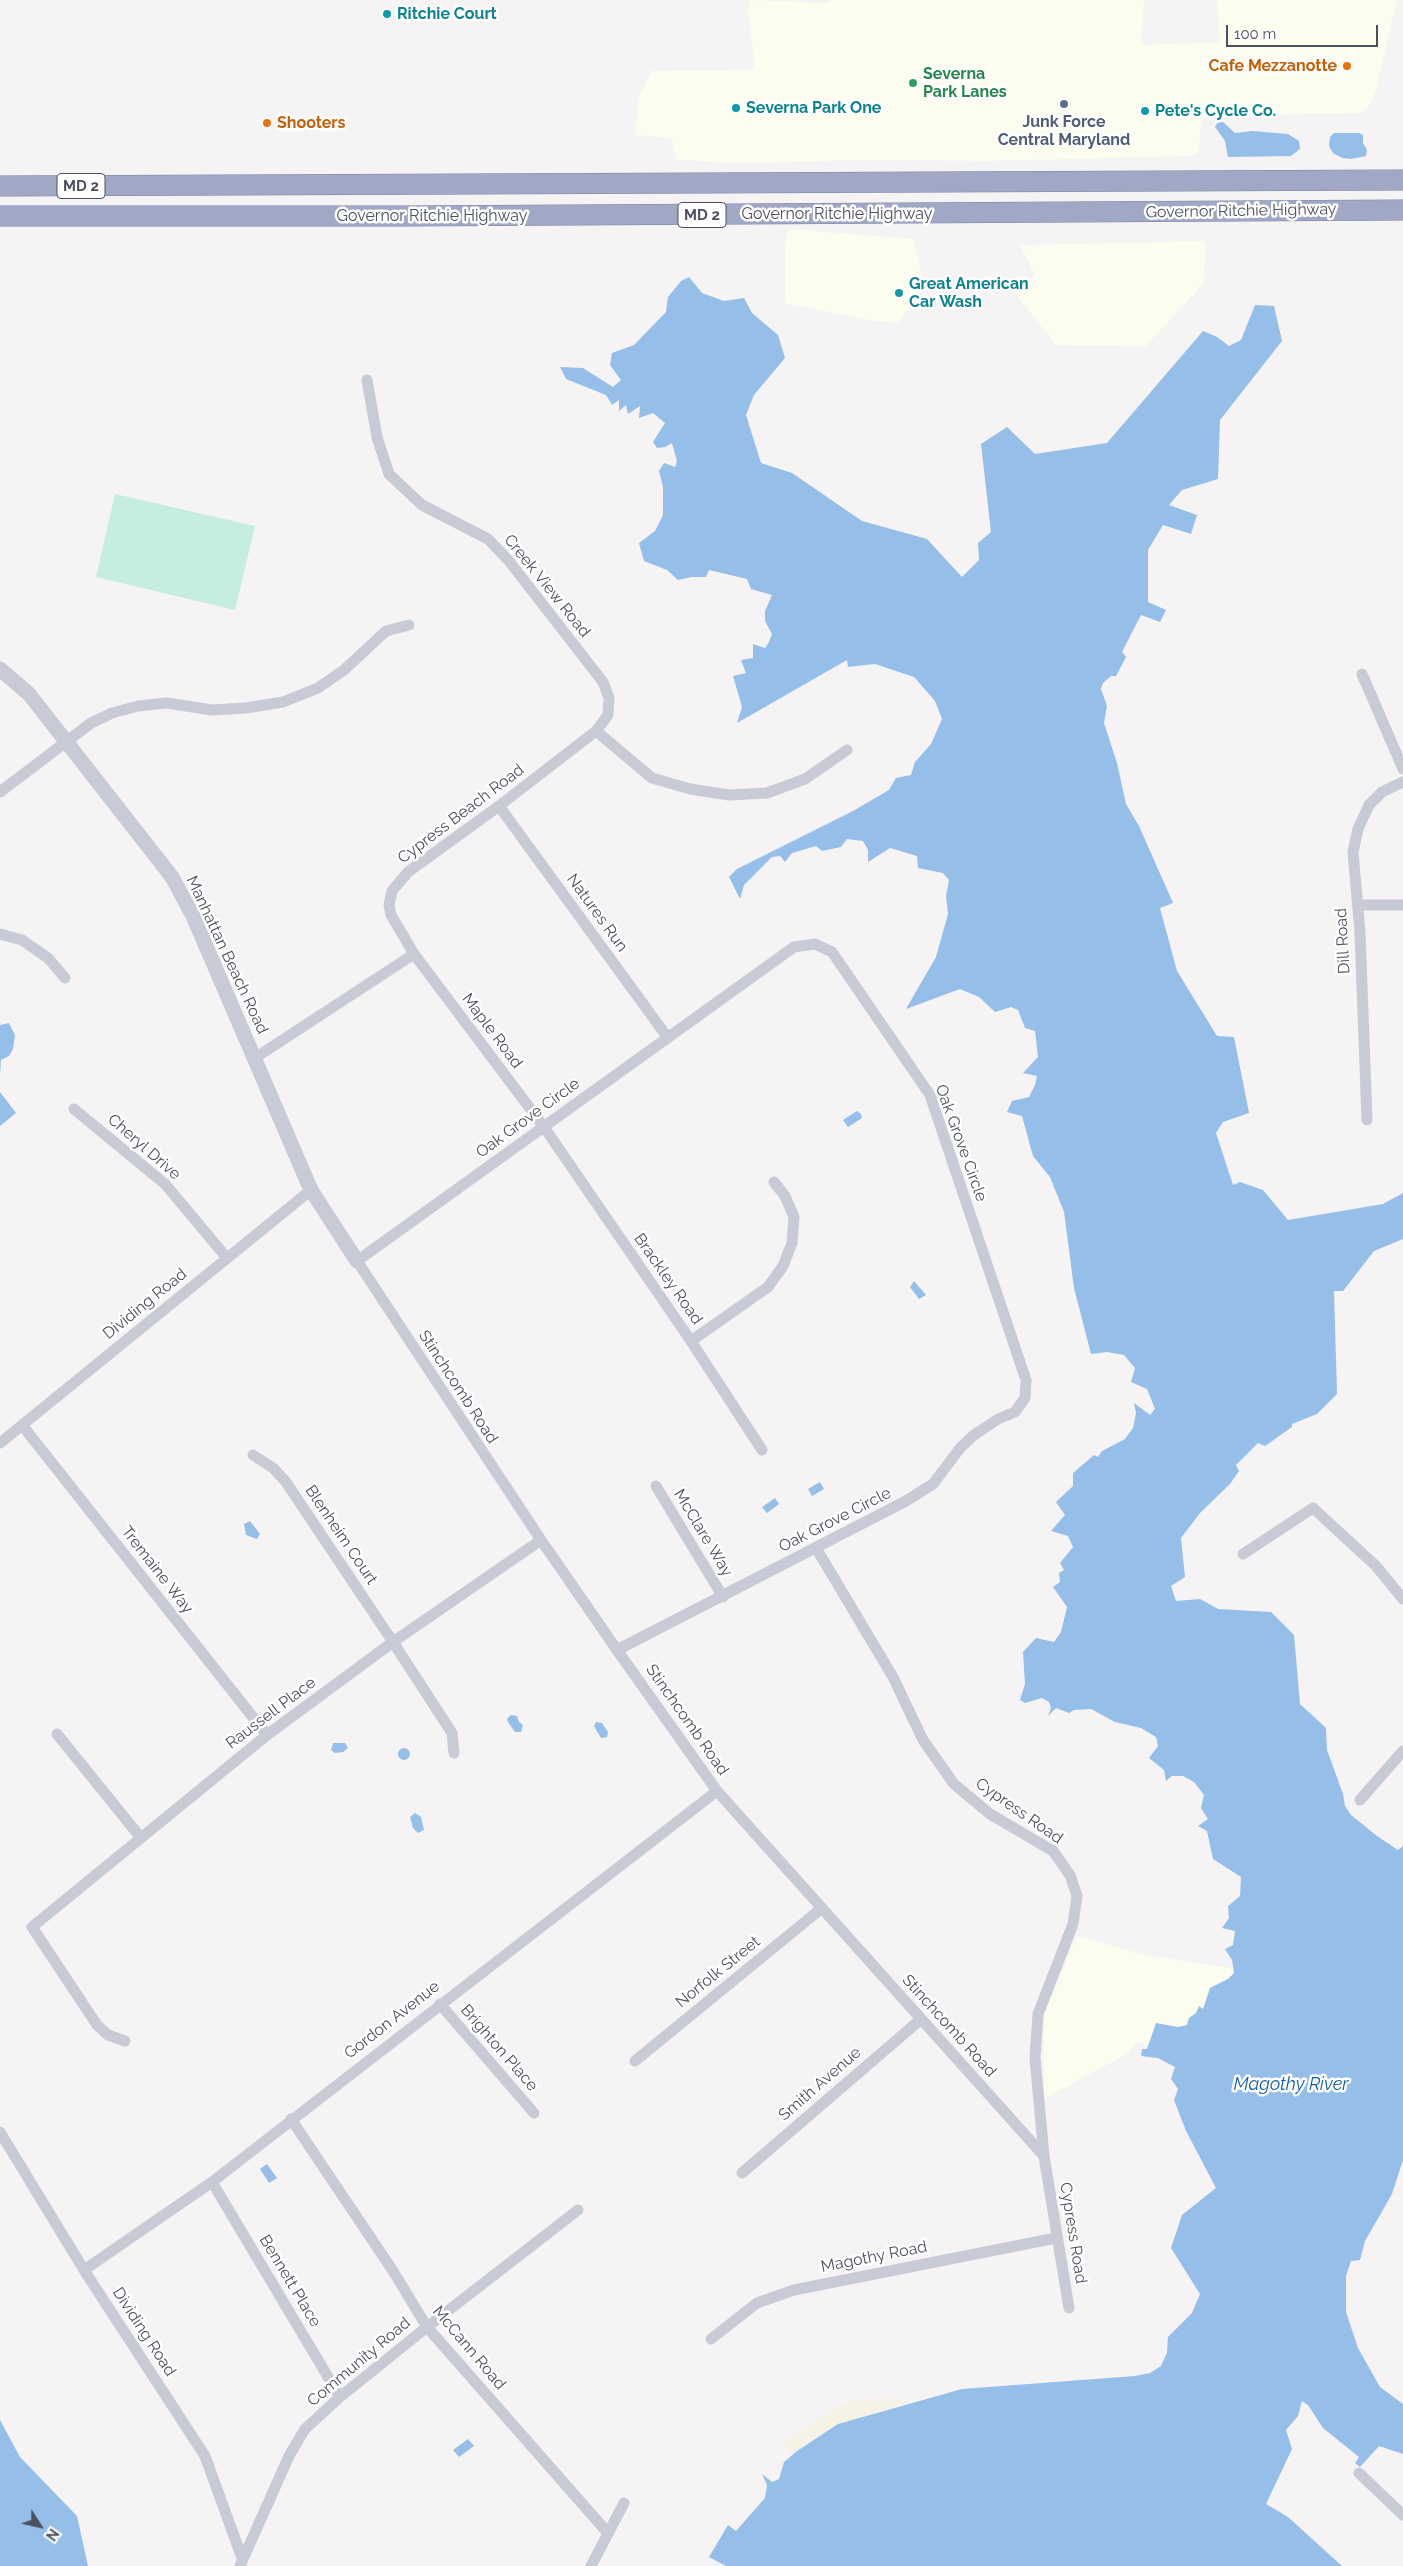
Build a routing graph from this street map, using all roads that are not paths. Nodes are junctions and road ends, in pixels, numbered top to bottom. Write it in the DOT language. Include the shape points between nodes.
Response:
graph roads {
  1 [pos="1403,180"];
  2 [pos="0,186"];
  3 [pos="1403,210"];
  4 [pos="0,216"];
  5 [pos="367,380"];
  6 [pos="409,625"];
  7 [pos="0,669"];
  8 [pos="1362,674"];
  9 [pos="603,682"];
  10 [pos="596,731"];
  11 [pos="67,743"];
  12 [pos="847,750"];
  13 [pos="1403,769"];
  14 [pos="1403,782"];
  15 [pos="0,792"];
  16 [pos="499,806"];
  17 [pos="1358,905"];
  18 [pos="1403,905"];
  19 [pos="0,934"];
  20 [pos="414,954"];
  21 [pos="65,978"];
  22 [pos="668,1038"];
  23 [pos="255,1058"];
  24 [pos="74,1109"];
  25 [pos="1367,1120"];
  26 [pos="544,1127"];
  27 [pos="774,1182"];
  28 [pos="311,1190"];
  29 [pos="227,1258"];
  30 [pos="357,1261"];
  31 [pos="691,1341"];
  32 [pos="22,1425"];
  33 [pos="0,1443"];
  34 [pos="762,1450"];
  35 [pos="253,1455"];
  36 [pos="656,1486"];
  37 [pos="541,1540"];
  38 [pos="816,1548"];
  39 [pos="1243,1554"];
  40 [pos="723,1597"];
  41 [pos="1403,1599"];
  42 [pos="394,1642"];
  43 [pos="617,1650"];
  44 [pos="56,1734"];
  45 [pos="267,1735"];
  46 [pos="1403,1751"];
  47 [pos="454,1753"];
  48 [pos="717,1791"];
  49 [pos="1360,1800"];
  50 [pos="142,1838"];
  51 [pos="822,1908"];
  52 [pos="440,2004"];
  53 [pos="920,2020"];
  54 [pos="125,2041"];
  55 [pos="635,2061"];
  56 [pos="534,2113"];
  57 [pos="291,2119"];
  58 [pos="0,2132"];
  59 [pos="1044,2156"];
  60 [pos="742,2173"];
  61 [pos="212,2182"];
  62 [pos="578,2210"];
  63 [pos="1056,2238"];
  64 [pos="84,2270"];
  65 [pos="1069,2308"];
  66 [pos="427,2327"];
  67 [pos="711,2339"];
  68 [pos="340,2397"];
  69 [pos="1358,2473"];
  70 [pos="624,2503"];
  71 [pos="1403,2516"];
  72 [pos="607,2532"];
  73 [pos="241,2562"];
  74 [pos="591,2566"];
  1 -- 2 [label="highway, Governor Ritchie Highway / MD 2"];
  3 -- 4 [label="highway, Governor Ritchie Highway / MD 2"];
  5 -- 9 [label="street, Creek View Road" via="377,438 389,474 422,505 488,539 509,561"];
  6 -- 11 [label="street" via="386,631 344,670 318,688 283,702 212,710 167,703 138,706 91,723"];
  7 -- 11 [label="street, Manhattan Beach Road" via="30,694"];
  8 -- 13 [label="street"];
  9 -- 10 [label="street, Cypress Beach Road" via="609,698 608,715"];
  10 -- 12 [label="street" via="652,778 690,790 729,795 767,793 805,779"];
  10 -- 16 [label="street, Cypress Beach Road"];
  11 -- 15 [label="street"];
  11 -- 23 [label="street, Manhattan Beach Road" via="172,877 193,916"];
  14 -- 17 [label="street, Dill Road" via="1374,798 1358,829 1353,852"];
  16 -- 20 [label="street, Cypress Beach Road" via="408,872 392,891 391,915"];
  16 -- 22 [label="street, Natures Run"];
  17 -- 18 [label="street"];
  17 -- 25 [label="street, Dill Road"];
  19 -- 21 [label="street" via="22,940 48,958"];
  20 -- 23 [label="street"];
  20 -- 26 [label="street, Maple Road"];
  22 -- 26 [label="street, Oak Grove Circle"];
  22 -- 38 [label="street, Oak Grove Circle" via="794,947 815,944 832,952 930,1095 1026,1380 1024,1398 1014,1412 974,1435 933,1484"];
  23 -- 28 [label="street, Manhattan Beach Road"];
  24 -- 29 [label="street, Cheryl Drive" via="165,1184"];
  26 -- 30 [label="street, Oak Grove Circle"];
  26 -- 31 [label="street, Brackley Road"];
  27 -- 31 [label="street" via="785,1196 794,1217 792,1243 782,1266 768,1287"];
  28 -- 29 [label="street, Dividing Road"];
  28 -- 30 [label="street, Manhattan Beach Road"];
  29 -- 32 [label="street, Dividing Road"];
  30 -- 37 [label="street, Stinchcomb Road"];
  31 -- 34 [label="street, Brackley Road"];
  32 -- 33 [label="street, Dividing Road"];
  32 -- 45 [label="street, Tremaine Way"];
  35 -- 42 [label="street, Blenheim Court" via="273,1468 286,1482"];
  36 -- 40 [label="street, McClare Way"];
  37 -- 42 [label="street, Raussell Place"];
  37 -- 43 [label="street, Stinchcomb Road"];
  38 -- 40 [label="street, Oak Grove Circle"];
  38 -- 59 [label="street, Cypress Road" via="893,1677 923,1740 954,1784 990,1814 1053,1852 1070,1875 1077,1896 1073,1924 1038,2014 1035,2058"];
  39 -- 41 [label="street" via="1313,1508 1376,1566"];
  40 -- 43 [label="street, Oak Grove Circle"];
  42 -- 45 [label="street, Raussell Place"];
  42 -- 47 [label="street, Blenheim Court" via="452,1732"];
  43 -- 48 [label="street, Stinchcomb Road"];
  44 -- 50 [label="street"];
  45 -- 50 [label="street, Raussell Place"];
  46 -- 49 [label="street"];
  48 -- 51 [label="street, Stinchcomb Road"];
  48 -- 52 [label="street, Gordon Avenue"];
  50 -- 54 [label="street, Raussell Place" via="32,1927 97,2025 108,2035"];
  51 -- 53 [label="street, Stinchcomb Road"];
  51 -- 55 [label="street, Norfolk Street"];
  52 -- 56 [label="street, Brighton Place"];
  52 -- 57 [label="street, Gordon Avenue"];
  53 -- 59 [label="street, Stinchcomb Road"];
  53 -- 60 [label="street, Smith Avenue"];
  57 -- 61 [label="street, Gordon Avenue"];
  57 -- 66 [label="street, McCann Road"];
  58 -- 64 [label="street, Dividing Road"];
  59 -- 63 [label="street, Cypress Road"];
  61 -- 64 [label="street, Gordon Avenue"];
  61 -- 68 [label="street, Bennett Place"];
  62 -- 66 [label="street, Community Road"];
  63 -- 65 [label="street, Cypress Road"];
  63 -- 67 [label="street, Magothy Road" via="794,2290 758,2303"];
  64 -- 73 [label="street, Dividing Road" via="205,2456"];
  66 -- 68 [label="street, Community Road"];
  66 -- 72 [label="street, McCann Road"];
  68 -- 73 [label="street, Community Road" via="305,2429 289,2456"];
  69 -- 71 [label="street"];
  70 -- 72 [label="street"];
  72 -- 74 [label="street"];
}
